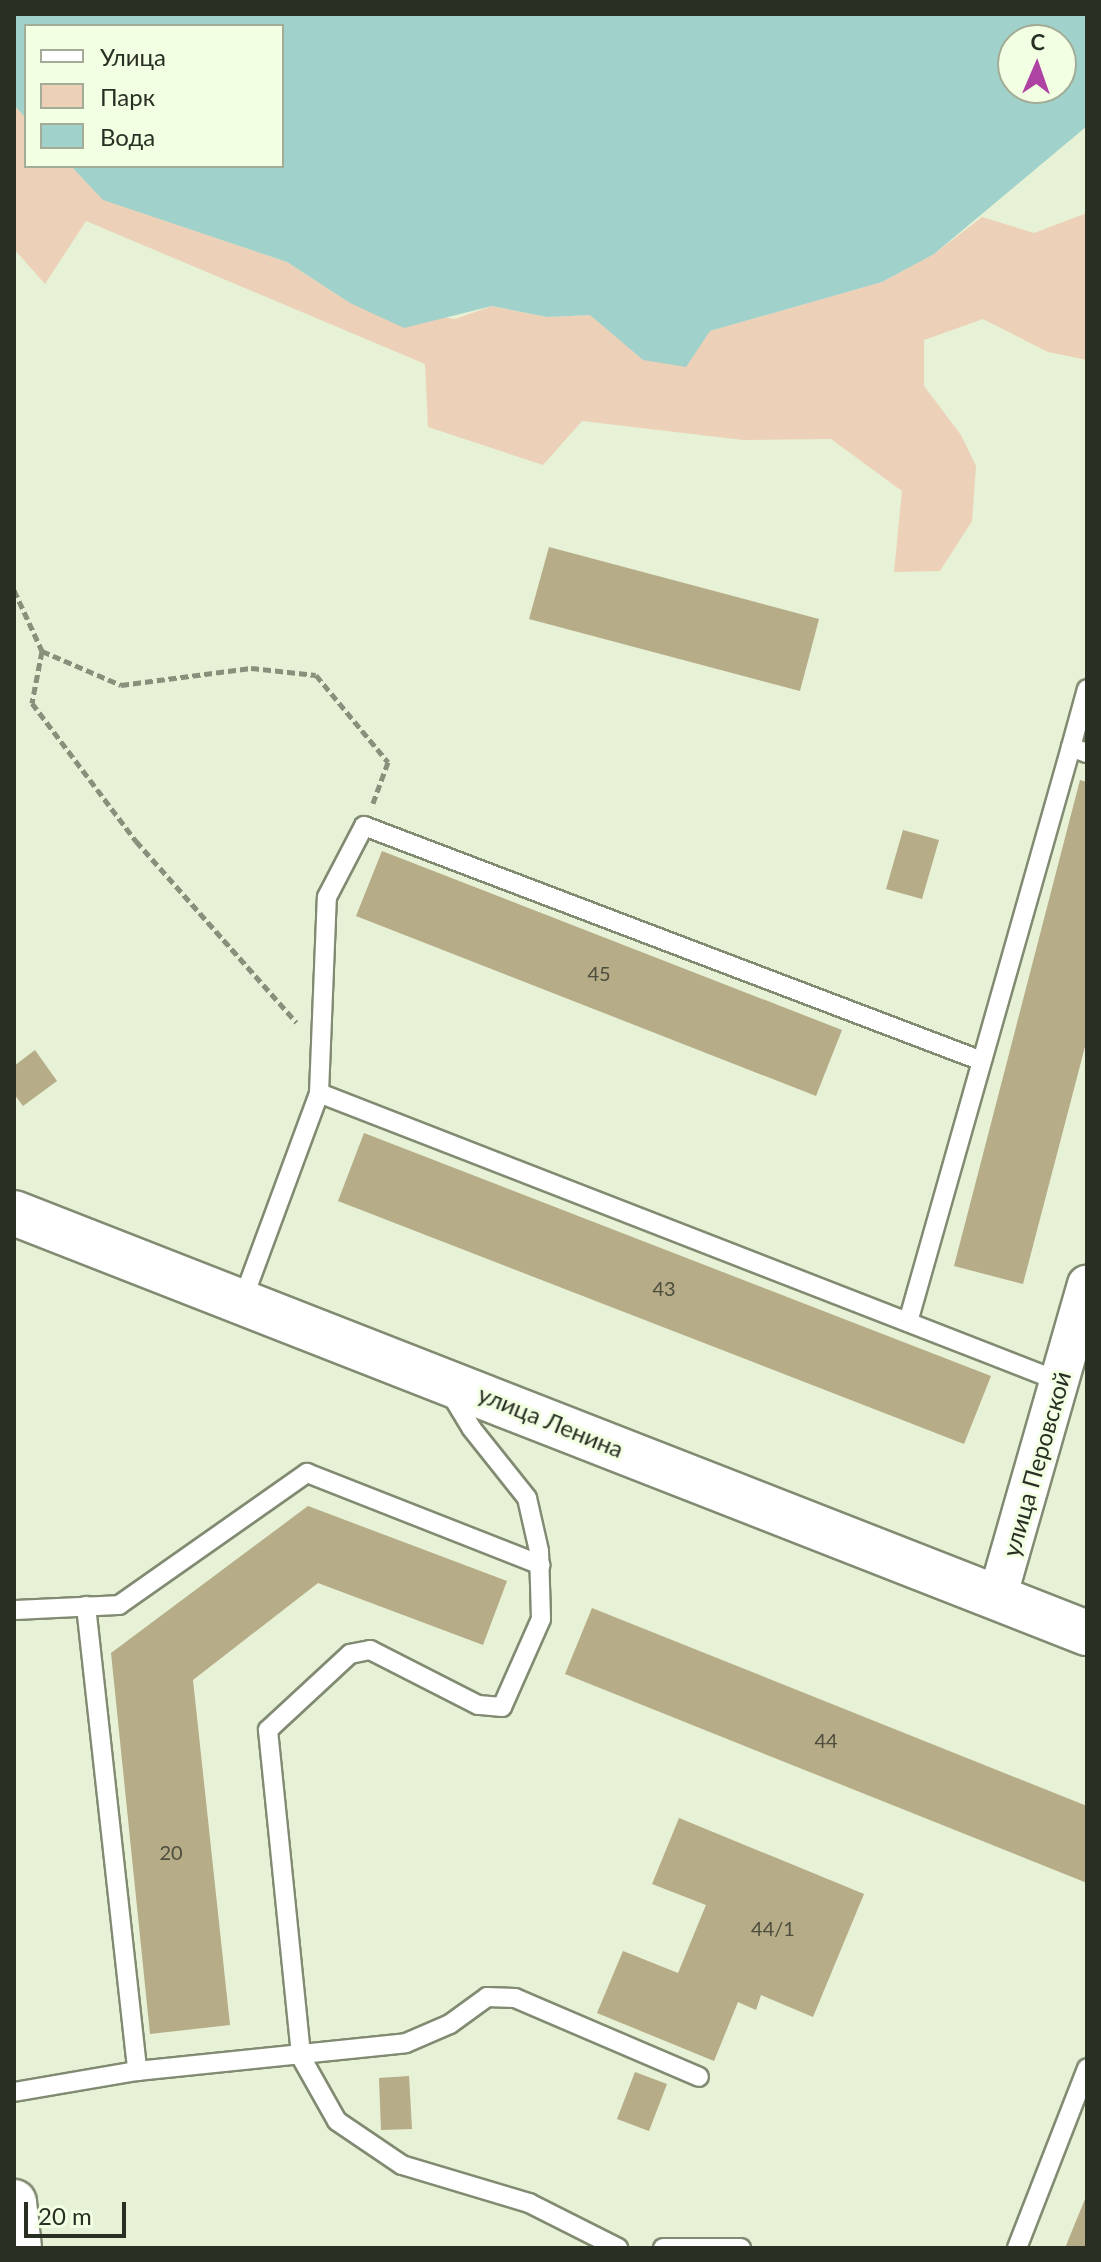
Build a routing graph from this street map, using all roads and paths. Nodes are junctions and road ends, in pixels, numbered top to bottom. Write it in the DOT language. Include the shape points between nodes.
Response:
graph roads {
  1 [pos="14,590"];
  2 [pos="42,651"];
  3 [pos="1087,689"];
  4 [pos="1079,750"];
  5 [pos="364,826"];
  6 [pos="320,1050"];
  7 [pos="982,1061"];
  8 [pos="319,1093"];
  9 [pos="14,1213"];
  10 [pos="1087,1285"];
  11 [pos="243,1299"];
  12 [pos="908,1322"];
  13 [pos="1081,1330"];
  14 [pos="441,1378"];
  15 [pos="1059,1381"];
  16 [pos="540,1565"];
  17 [pos="997,1598"];
  18 [pos="86,1606"];
  19 [pos="14,1610"];
  20 [pos="1087,1633"];
  21 [pos="301,2057"];
  22 [pos="1087,2068"];
  23 [pos="137,2071"];
  24 [pos="699,2077"];
  25 [pos="14,2092"];
  26 [pos="14,2202"];
  27 [pos="19,2248"];
  28 [pos="618,2248"];
  29 [pos="663,2248"];
  30 [pos="741,2248"];
  31 [pos="1017,2248"];
  1 -- 2 [label="path"];
  2 -- 5 [label="path" via="121,685 251,668 316,675 388,762"];
  2 -- 6 [label="path" via="32,703 136,841"];
  3 -- 4 [label="lane"];
  4 -- 7 [label="lane"];
  5 -- 6 [label="lane" via="327,897"];
  5 -- 7 [label="lane"];
  6 -- 8 [label="lane"];
  7 -- 12 [label="lane"];
  8 -- 11 [label="lane"];
  8 -- 12 [label="lane"];
  9 -- 11 [label="street, улица Ленина"];
  10 -- 13 [label="street, улица Перовской"];
  11 -- 14 [label="street, улица Ленина"];
  12 -- 15 [label="lane"];
  13 -- 15 [label="street, улица Перовской"];
  14 -- 16 [label="lane" via="472,1429 527,1498"];
  14 -- 17 [label="street, улица Ленина"];
  15 -- 17 [label="street, улица Перовской"];
  16 -- 18 [label="lane" via="307,1473 119,1605"];
  16 -- 21 [label="lane" via="541,1619 502,1707 478,1705 370,1650 350,1654 268,1730"];
  17 -- 20 [label="street, улица Ленина"];
  18 -- 19 [label="lane"];
  18 -- 23 [label="lane"];
  21 -- 23 [label="lane"];
  21 -- 24 [label="lane" via="406,2043 450,2024 487,1997 515,1998"];
  21 -- 28 [label="lane" via="337,2121 402,2165 529,2203"];
  22 -- 31 [label="lane"];
  23 -- 25 [label="lane"];
  26 -- 27 [label="street"];
  29 -- 30 [label="lane"];
}
